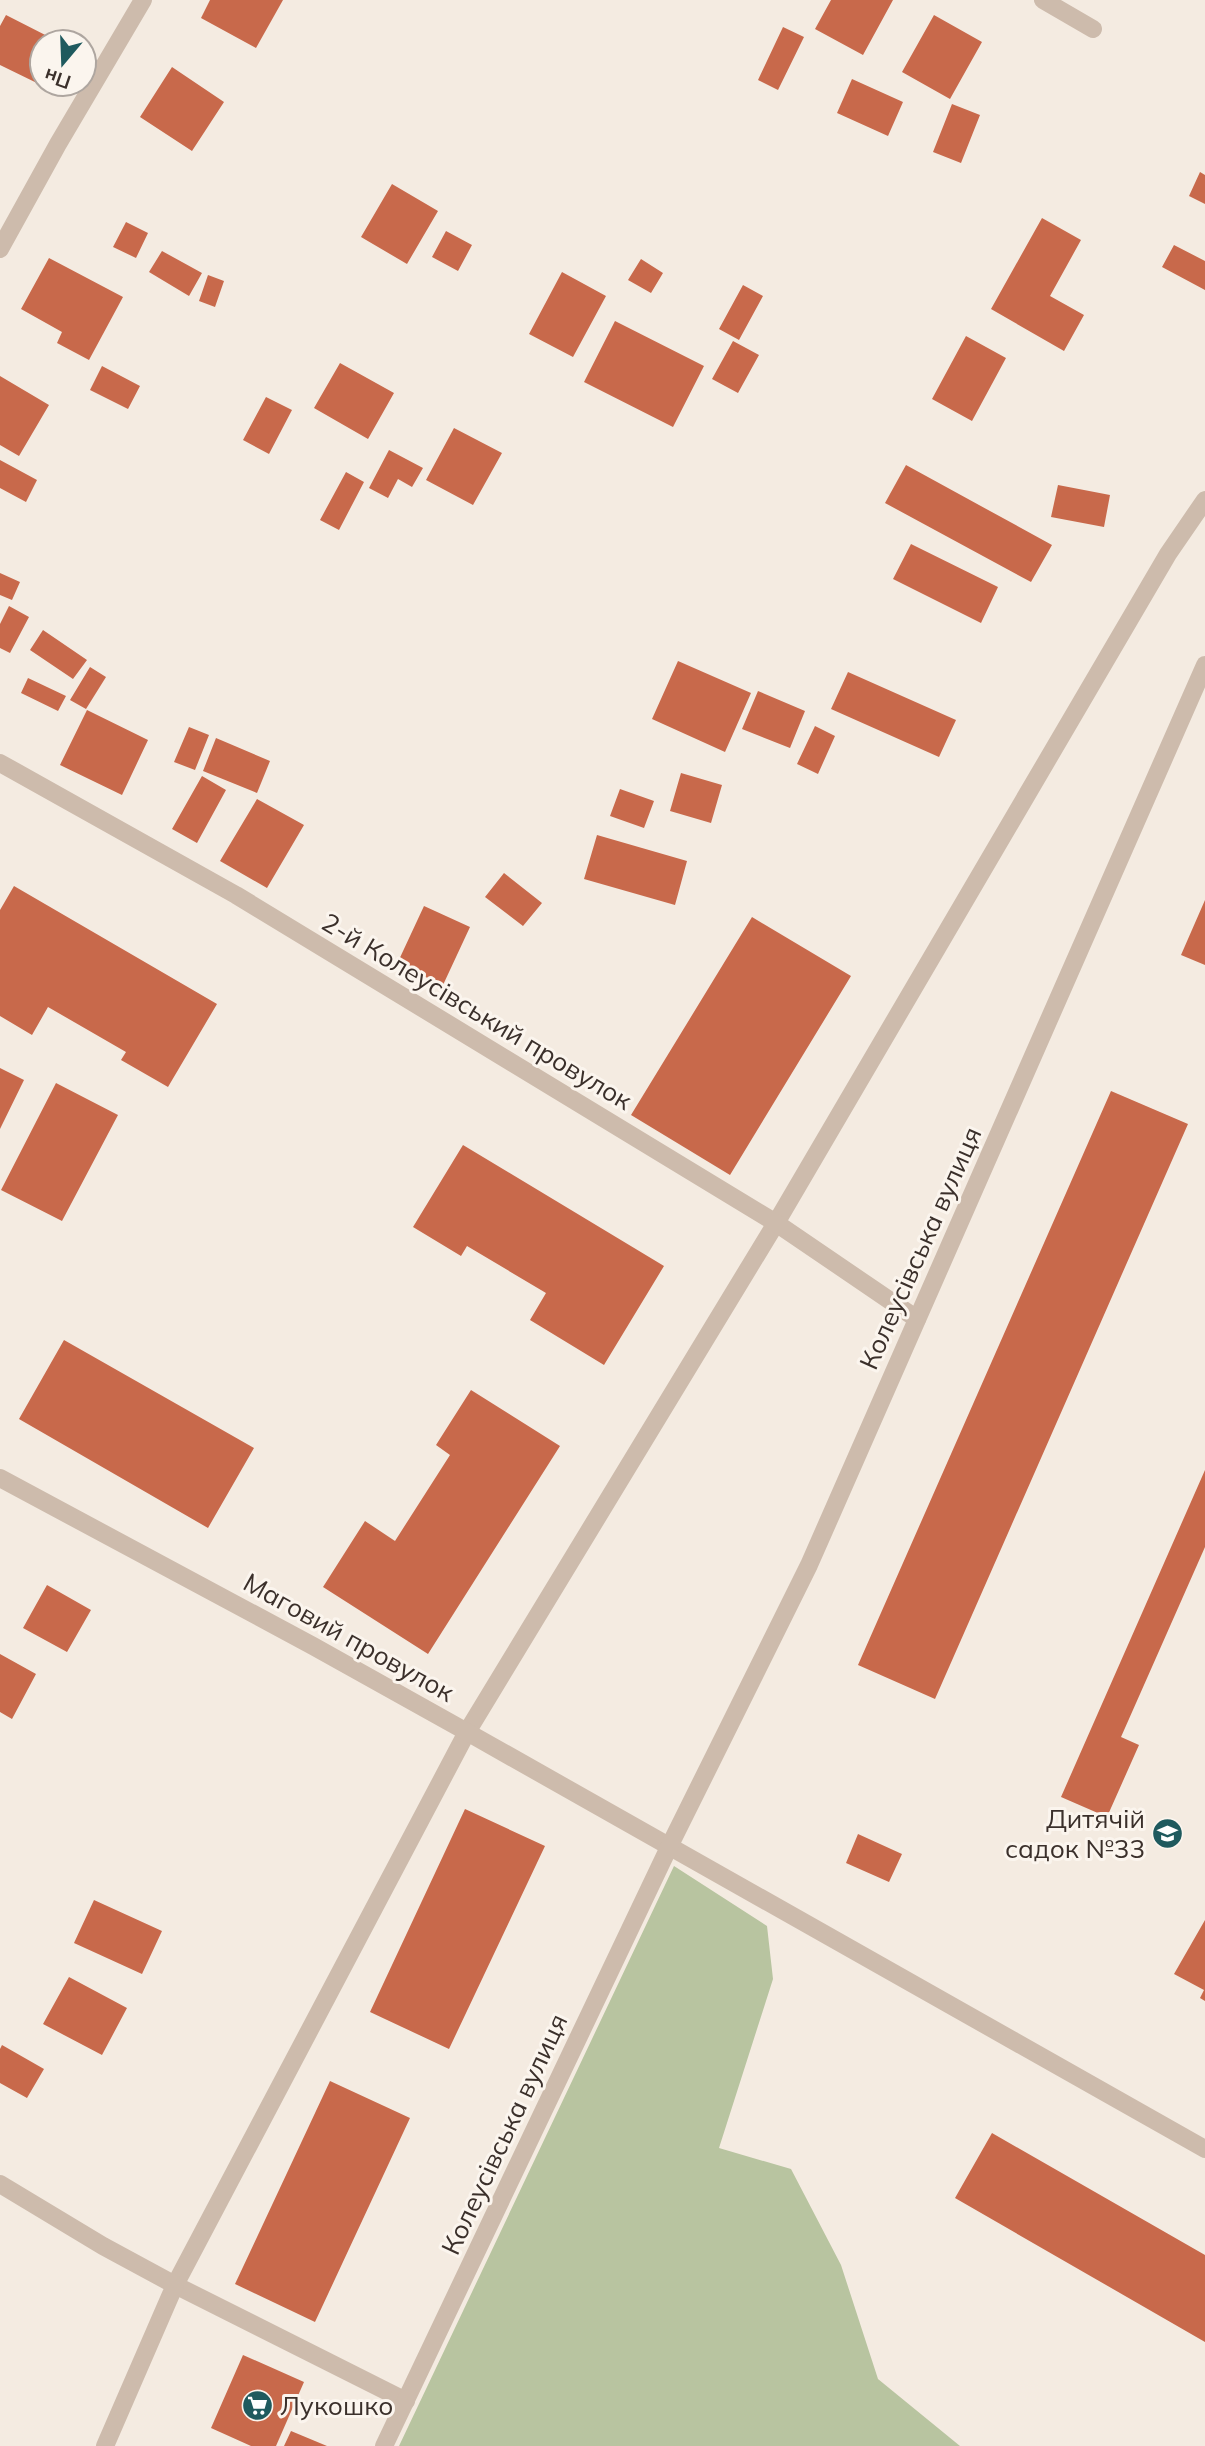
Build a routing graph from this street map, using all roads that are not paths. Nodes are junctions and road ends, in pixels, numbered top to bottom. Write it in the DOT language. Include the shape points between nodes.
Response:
graph roads {
  1 [pos="143,0"];
  2 [pos="1043,0"];
  3 [pos="1093,30"];
  4 [pos="0,249"];
  5 [pos="1205,500"];
  6 [pos="1205,665"];
  7 [pos="0,763"];
  8 [pos="776,1223"];
  9 [pos="917,1319"];
  10 [pos="0,1478"];
  11 [pos="467,1732"];
  12 [pos="670,1845"];
  13 [pos="1205,2149"];
  14 [pos="0,2185"];
  15 [pos="175,2286"];
  16 [pos="406,2401"];
  17 [pos="105,2446"];
  18 [pos="384,2446"];
  1 -- 4 [label="street"];
  2 -- 3 [label="street"];
  5 -- 8 [label="street" via="1168,554"];
  6 -- 9 [label="street, Колеусівська вулиця"];
  7 -- 8 [label="street, 2-й Колеусівський провулок" via="236,895"];
  8 -- 9 [label="street, 2-й Колеусівський провулок"];
  8 -- 11 [label="street"];
  9 -- 12 [label="street, Колеусівська вулиця" via="809,1565"];
  10 -- 11 [label="street, Маговий провулок"];
  11 -- 12 [label="street, Маговий провулок"];
  11 -- 15 [label="street"];
  12 -- 13 [label="street"];
  12 -- 16 [label="street, Колеусівська вулиця"];
  14 -- 15 [label="street"];
  15 -- 16 [label="street"];
  15 -- 17 [label="street"];
  16 -- 18 [label="street, Колеусівська вулиця"];
}
